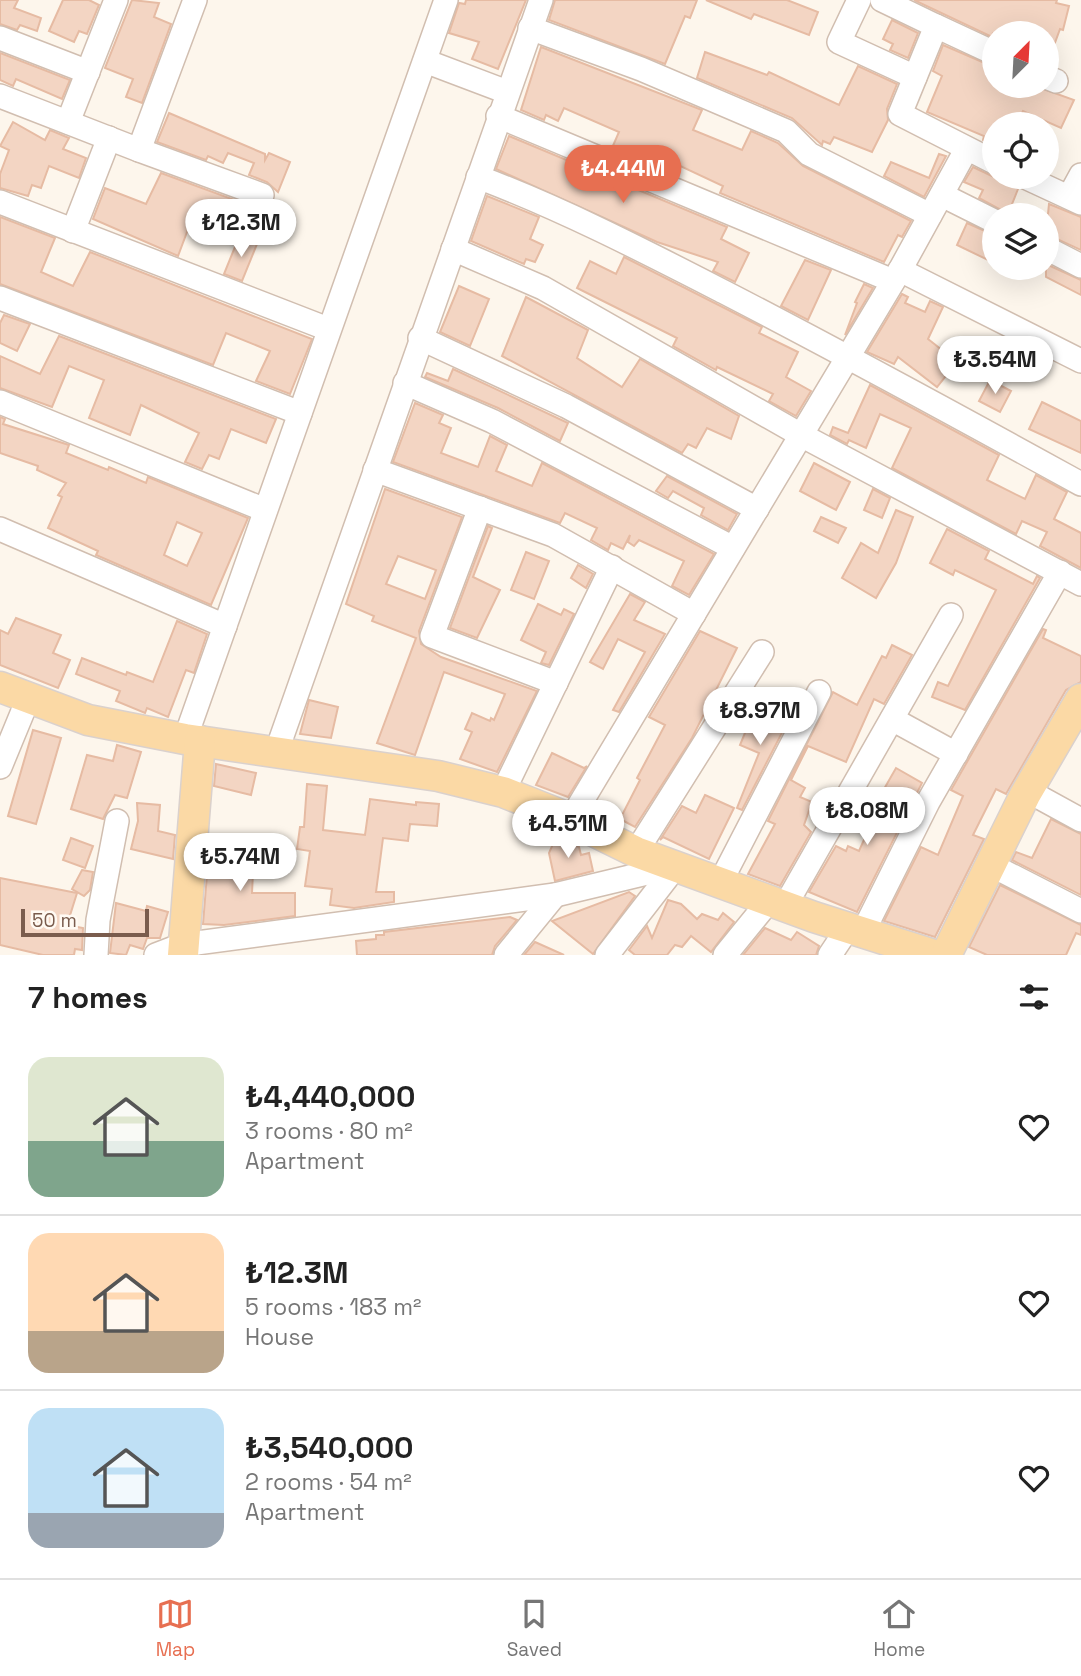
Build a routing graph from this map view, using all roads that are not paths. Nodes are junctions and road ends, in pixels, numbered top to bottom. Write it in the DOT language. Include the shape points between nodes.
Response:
graph roads {
  1 [pos="116,0"];
  2 [pos="195,0"];
  3 [pos="446,0"];
  4 [pos="541,0"];
  5 [pos="859,0"];
  6 [pos="882,0"];
  7 [pos="936,26"];
  8 [pos="530,28"];
  9 [pos="0,38"];
  10 [pos="982,47"];
  11 [pos="425,61"];
  12 [pos="88,72"];
  13 [pos="915,76"];
  14 [pos="507,92"];
  15 [pos="0,96"];
  16 [pos="498,116"];
  17 [pos="68,122"];
  18 [pos="109,138"];
  19 [pos="139,150"];
  20 [pos="966,150"];
  21 [pos="982,157"];
  22 [pos="1081,175"];
  23 [pos="478,177"];
  24 [pos="1051,189"];
  25 [pos="262,195"];
  26 [pos="942,195"];
  27 [pos="1075,200"];
  28 [pos="0,202"];
  29 [pos="930,215"];
  30 [pos="982,215"];
  31 [pos="73,231"];
  32 [pos="453,249"];
  33 [pos="1059,255"];
  34 [pos="1081,266"];
  35 [pos="897,275"];
  36 [pos="0,298"];
  37 [pos="328,329"];
  38 [pos="420,338"];
  39 [pos="848,356"];
  40 [pos="1081,361"];
  41 [pos="405,383"];
  42 [pos="0,402"];
  43 [pos="300,413"];
  44 [pos="801,435"];
  45 [pos="375,470"];
  46 [pos="1081,484"];
  47 [pos="480,508"];
  48 [pos="757,509"];
  49 [pos="265,510"];
  50 [pos="0,529"];
  51 [pos="733,548"];
  52 [pos="612,568"];
  53 [pos="1060,572"];
  54 [pos="1081,584"];
  55 [pos="694,614"];
  56 [pos="951,615"];
  57 [pos="225,626"];
  58 [pos="762,652"];
  59 [pos="556,683"];
  60 [pos="0,687"];
  61 [pos="820,692"];
  62 [pos="28,699"];
  63 [pos="1078,710"];
  64 [pos="892,719"];
  65 [pos="193,740"];
  66 [pos="276,753"];
  67 [pos="956,754"];
  68 [pos="0,767"];
  69 [pos="1028,791"];
  70 [pos="503,792"];
  71 [pos="571,819"];
  72 [pos="1081,820"];
  73 [pos="117,821"];
  74 [pos="636,852"];
  75 [pos="991,865"];
  76 [pos="676,866"];
  77 [pos="720,883"];
  78 [pos="555,895"];
  79 [pos="777,904"];
  80 [pos="1081,911"];
  81 [pos="856,930"];
  82 [pos="174,952"];
  83 [pos="96,955"];
  84 [pos="506,955"];
  85 [pos="607,955"];
  86 [pos="725,955"];
  87 [pos="830,955"];
  88 [pos="934,955"];
  89 [pos="946,955"];
  1 -- 12 [label="street"];
  2 -- 19 [label="street"];
  3 -- 11 [label="street"];
  4 -- 8 [label="street"];
  5 -- 13 [label="street" via="839,42"];
  6 -- 7 [label="street"];
  7 -- 10 [label="street"];
  7 -- 13 [label="street"];
  8 -- 14 [label="street"];
  8 -- 29 [label="street" via="786,131 809,154"];
  9 -- 12 [label="street"];
  11 -- 14 [label="street"];
  11 -- 37 [label="street"];
  12 -- 17 [label="street"];
  13 -- 20 [label="street" via="900,114"];
  14 -- 16 [label="street"];
  15 -- 17 [label="street"];
  16 -- 23 [label="street"];
  16 -- 35 [label="street"];
  17 -- 18 [label="street"];
  18 -- 19 [label="street"];
  18 -- 31 [label="street"];
  19 -- 25 [label="street"];
  20 -- 21 [label="street"];
  20 -- 26 [label="street"];
  22 -- 27 [label="street"];
  23 -- 32 [label="street"];
  23 -- 39 [label="street" via="633,246"];
  24 -- 27 [label="street"];
  26 -- 29 [label="street"];
  26 -- 30 [label="street"];
  28 -- 31 [label="street"];
  29 -- 35 [label="street"];
  31 -- 37 [label="street"];
  32 -- 38 [label="street"];
  32 -- 44 [label="street" via="543,288"];
  33 -- 34 [label="street"];
  35 -- 39 [label="street"];
  35 -- 40 [label="street"];
  36 -- 43 [label="street"];
  37 -- 43 [label="street"];
  38 -- 41 [label="street"];
  38 -- 48 [label="street" via="566,406"];
  39 -- 44 [label="street"];
  39 -- 46 [label="street"];
  41 -- 45 [label="street"];
  41 -- 51 [label="street" via="492,421"];
  42 -- 49 [label="street"];
  43 -- 49 [label="street"];
  44 -- 48 [label="street"];
  44 -- 53 [label="street"];
  45 -- 47 [label="street"];
  45 -- 66 [label="street"];
  47 -- 52 [label="street" via="553,536"];
  47 -- 59 [label="street" via="432,636"];
  48 -- 51 [label="street"];
  49 -- 57 [label="street"];
  50 -- 57 [label="street"];
  51 -- 55 [label="street"];
  52 -- 55 [label="street"];
  52 -- 59 [label="street"];
  53 -- 54 [label="street"];
  53 -- 67 [label="street"];
  55 -- 71 [label="street"];
  56 -- 64 [label="street"];
  57 -- 65 [label="street"];
  58 -- 74 [label="street"];
  59 -- 70 [label="street"];
  60 -- 62 [label="main road"];
  61 -- 77 [label="street"];
  62 -- 65 [label="main road" via="88,720"];
  62 -- 68 [label="street"];
  63 -- 69 [label="main road"];
  64 -- 67 [label="street"];
  64 -- 79 [label="street"];
  65 -- 66 [label="main road"];
  65 -- 82 [label="main road"];
  66 -- 70 [label="main road" via="438,776"];
  67 -- 81 [label="street"];
  69 -- 72 [label="street"];
  69 -- 75 [label="main road"];
  70 -- 71 [label="main road"];
  71 -- 74 [label="main road"];
  73 -- 83 [label="street"];
  74 -- 76 [label="main road"];
  75 -- 80 [label="street"];
  75 -- 89 [label="main road"];
  76 -- 77 [label="main road"];
  76 -- 78 [label="street"];
  76 -- 85 [label="street"];
  77 -- 79 [label="main road"];
  78 -- 82 [label="street"];
  78 -- 84 [label="street"];
  79 -- 81 [label="main road"];
  79 -- 86 [label="street"];
  81 -- 87 [label="street"];
  81 -- 88 [label="main road"];
}
